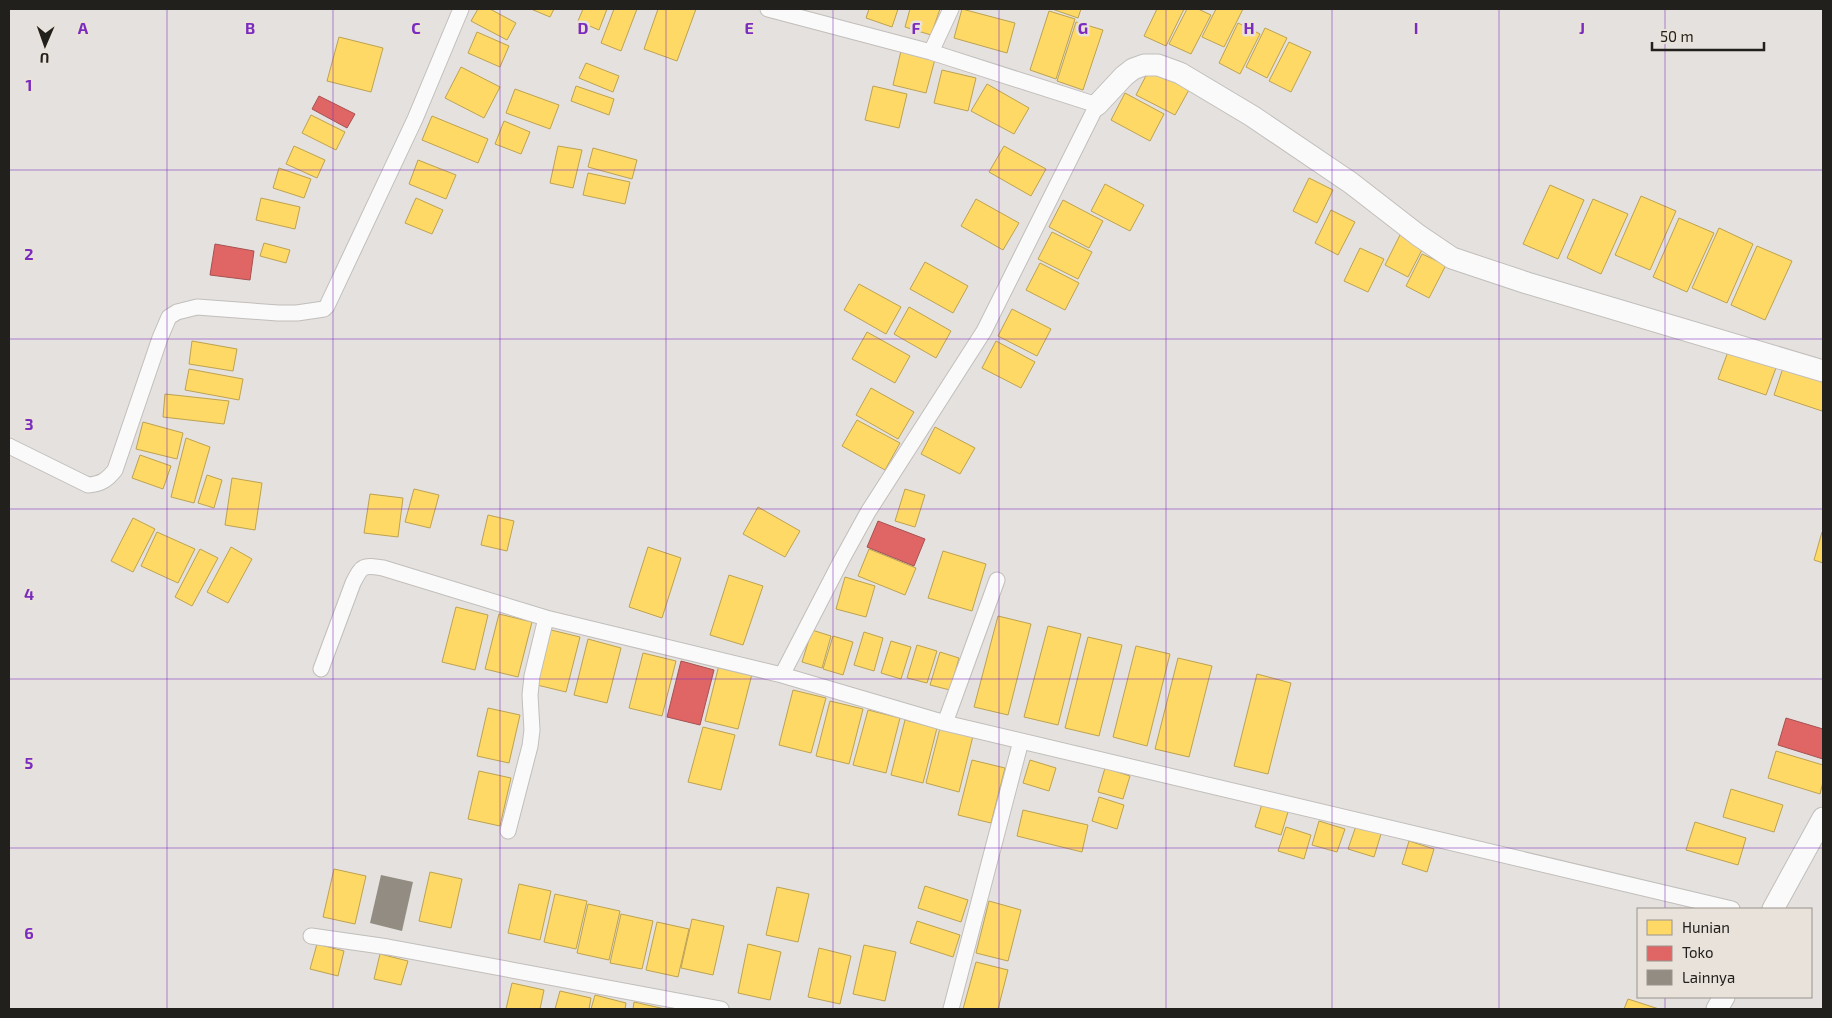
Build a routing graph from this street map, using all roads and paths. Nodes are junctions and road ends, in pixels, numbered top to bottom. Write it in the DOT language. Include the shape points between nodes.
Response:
graph roads {
  1 [pos="461,9"];
  2 [pos="768,9"];
  3 [pos="951,9"];
  4 [pos="931,52"];
  5 [pos="1097,105"];
  6 [pos="1823,371"];
  7 [pos="9,446"];
  8 [pos="997,580"];
  9 [pos="546,618"];
  10 [pos="321,669"];
  11 [pos="782,675"];
  12 [pos="945,723"];
  13 [pos="1021,741"];
  14 [pos="1823,818"];
  15 [pos="508,831"];
  16 [pos="1728,908"];
  17 [pos="1774,908"];
  18 [pos="311,936"];
  19 [pos="1723,998"];
  20 [pos="721,1009"];
  21 [pos="950,1009"];
  22 [pos="1717,1009"];
  1 -- 7 [label="street" via="415,119 324,309 278,313 197,307 169,317 116,470 103,482 88,485"];
  2 -- 4 [label="street"];
  3 -- 4 [label="street"];
  4 -- 5 [label="street"];
  5 -- 6 [label="street" via="1133,69 1158,65 1180,73 1252,116 1452,258"];
  5 -- 11 [label="street" via="984,331 868,512"];
  8 -- 12 [label="street"];
  9 -- 10 [label="street" via="382,568 363,567 353,583"];
  9 -- 11 [label="street"];
  9 -- 15 [label="street" via="532,676 530,746"];
  11 -- 12 [label="street"];
  12 -- 13 [label="street"];
  13 -- 16 [label="street"];
  13 -- 21 [label="street"];
  14 -- 17 [label="street"];
  18 -- 20 [label="street" via="388,947"];
  19 -- 22 [label="street"];
}
